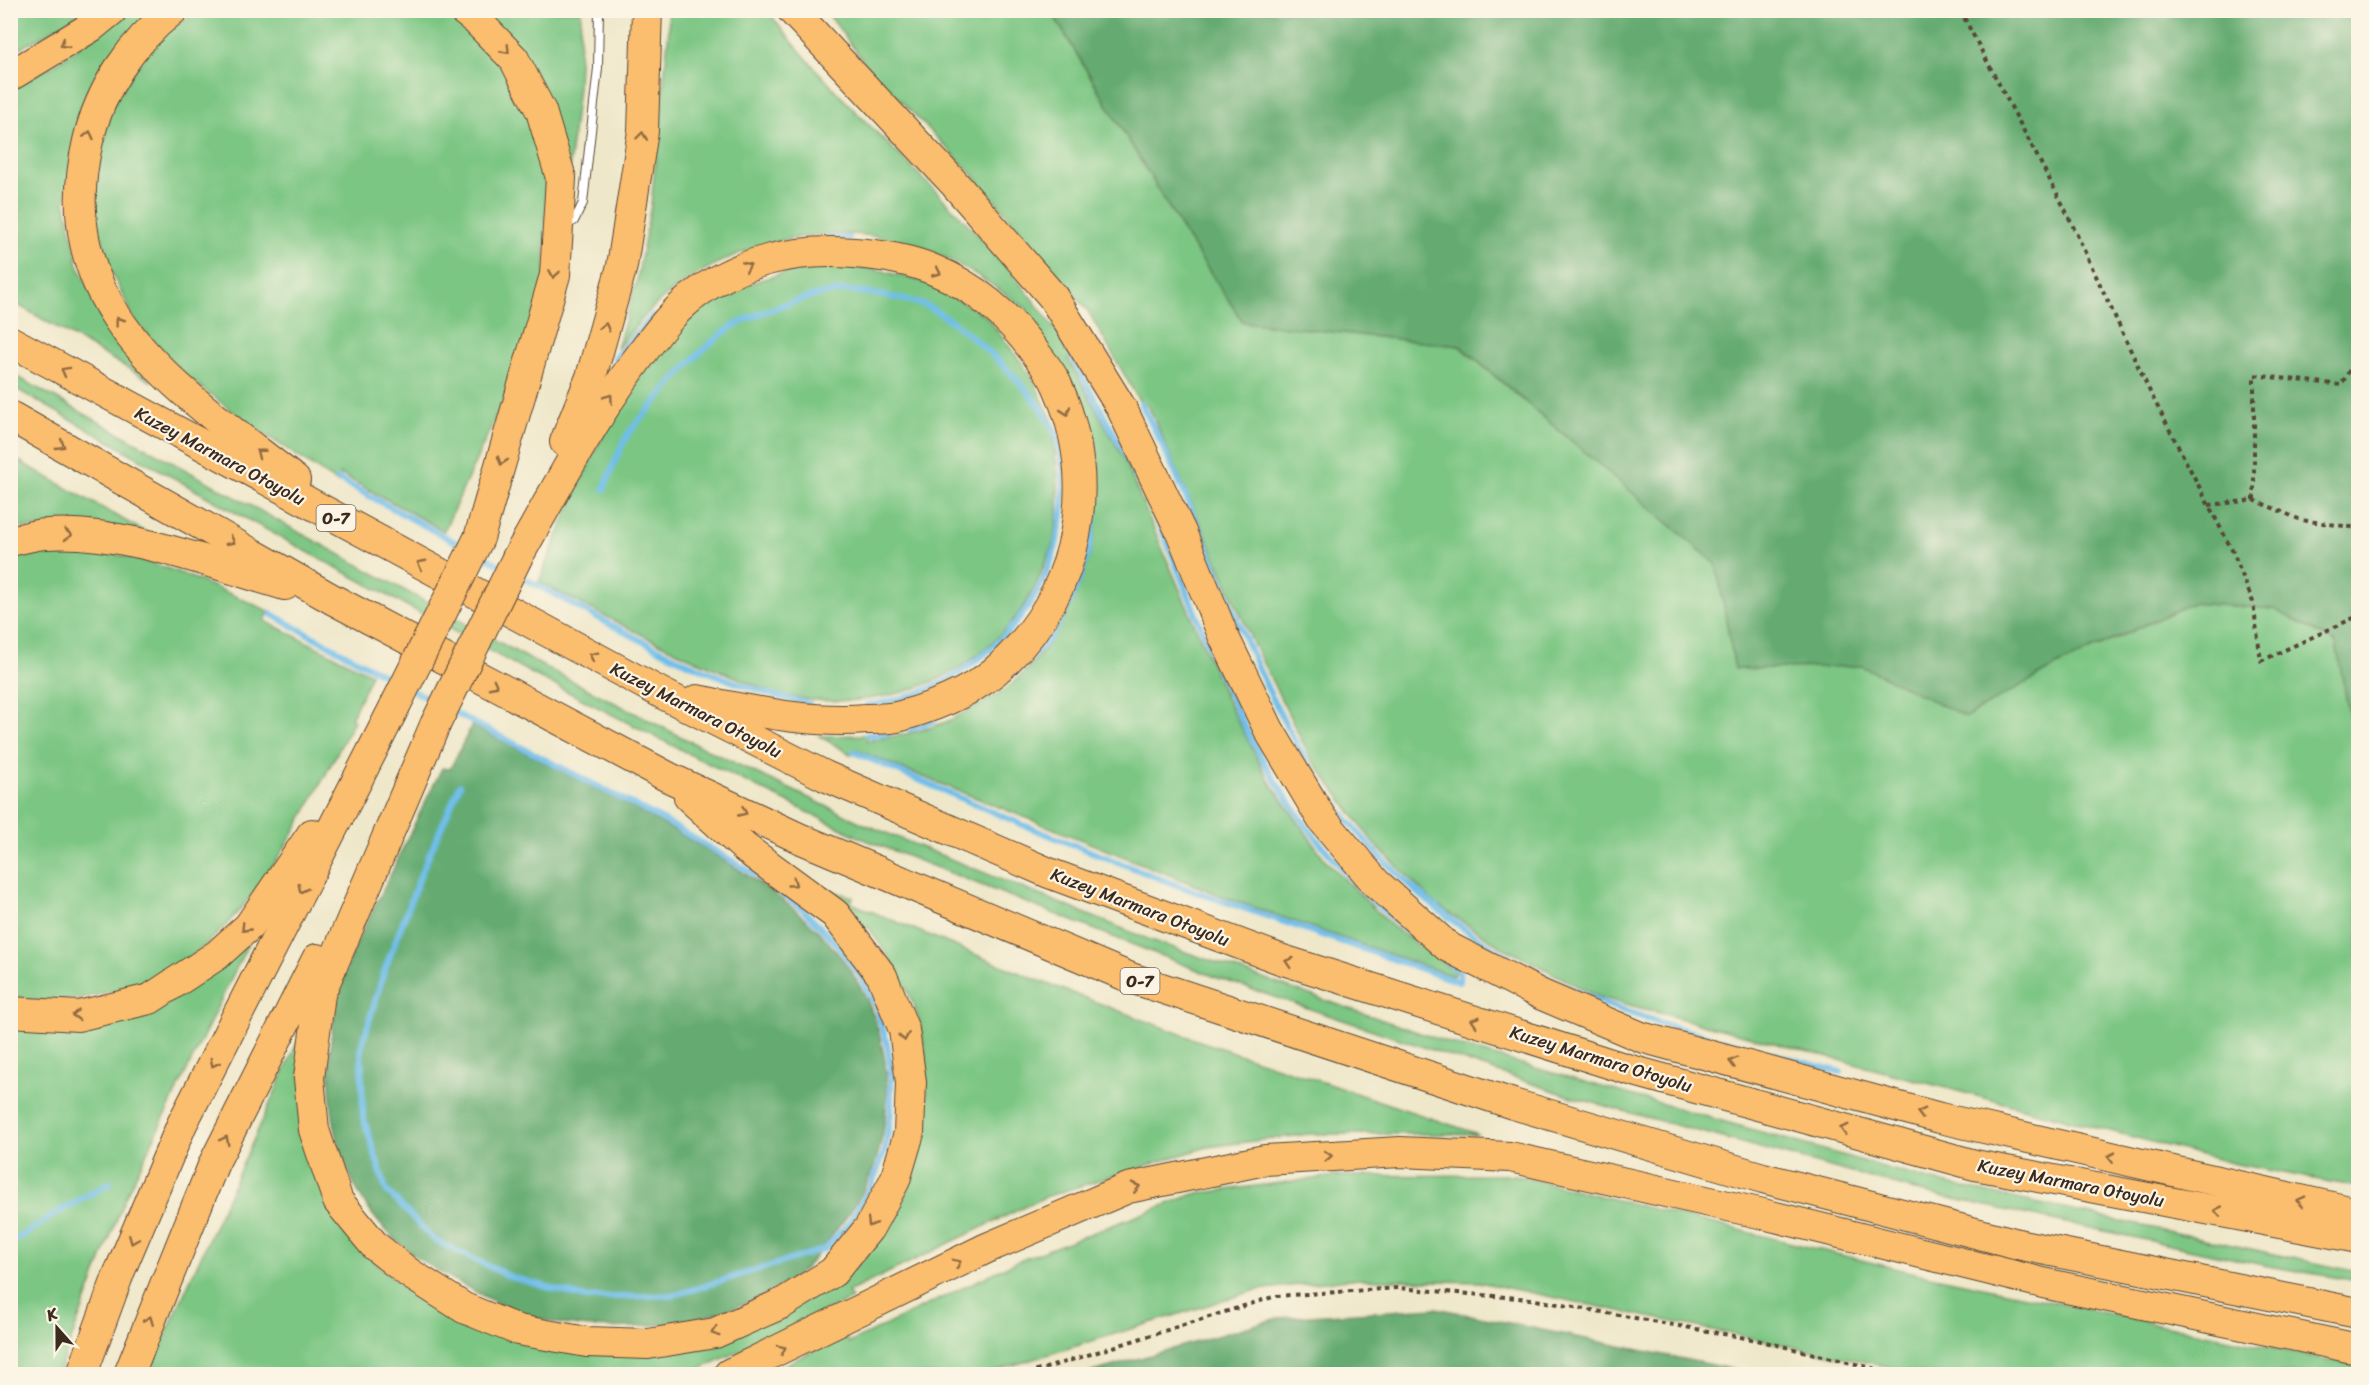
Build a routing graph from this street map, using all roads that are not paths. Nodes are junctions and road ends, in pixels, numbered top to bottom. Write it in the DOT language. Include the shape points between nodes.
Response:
graph roads {
  1 [pos="112,10"];
  2 [pos="173,10"];
  3 [pos="463,10"];
  4 [pos="599,10"];
  5 [pos="647,10"];
  6 [pos="792,10"];
  7 [pos="10,76"];
  8 [pos="558,228"];
  9 [pos="10,341"];
  10 [pos="10,416"];
  11 [pos="356,529"];
  12 [pos="10,541"];
  13 [pos="517,558"];
  14 [pos="332,598"];
  15 [pos="663,694"];
  16 [pos="395,706"];
  17 [pos="435,725"];
  18 [pos="668,777"];
  19 [pos="10,1012"];
  20 [pos="2358,1213"];
  21 [pos="2358,1238"];
  22 [pos="2358,1313"];
  23 [pos="2358,1349"];
  24 [pos="82,1374"];
  25 [pos="129,1374"];
  26 [pos="729,1374"];
  1 -- 7 [label="highway, one-way"];
  11 -- 2 [label="highway, one-way" via="224,425 143,353 109,308 88,262 80,210 82,166 93,120 116,70 152,26"];
  3 -- 8 [label="highway, one-way" via="514,59 541,111 561,178"];
  4 -- 8 [label="lane" via="598,68 583,203 574,220"];
  13 -- 5 [label="highway, one-way" via="591,377 622,266 643,131"];
  20 -- 6 [label="highway, one-way" via="1940,1118 1641,1037 1542,995 1448,947 1376,883 1322,819 1269,730 1122,409 1053,297 953,182"];
  8 -- 16 [label="highway, one-way, bridge" via="552,285 479,538"];
  11 -- 9 [label="highway, Kuzey Marmara Otoyolu / O-7, one-way"];
  10 -- 14 [label="highway, O-7, one-way"];
  15 -- 11 [label="highway, Kuzey Marmara Otoyolu / O-7, one-way"];
  12 -- 14 [label="highway, one-way" via="47,534 102,537"];
  13 -- 15 [label="highway, one-way" via="604,405 665,322 694,296 730,273 796,253 831,251 890,256 933,269 999,310 1028,342 1056,383 1075,436 1081,503 1068,566 1040,623 1003,665 956,695 898,717 832,722"];
  13 -- 17 [label="highway, bridge"];
  14 -- 18 [label="highway, O-7, one-way"];
  21 -- 15 [label="highway, Kuzey Marmara Otoyolu / O-7, one-way" via="1975,1165 1627,1069 1280,959 1049,873 825,776"];
  16 -- 19 [label="highway, one-way" via="249,926 217,955 150,999 118,1009 78,1016"];
  16 -- 24 [label="highway, one-way" via="182,1124 123,1262"];
  18 -- 17 [label="highway, one-way" via="745,848 835,914 882,976 904,1030 911,1082 909,1133 895,1180 869,1228 833,1272 783,1304 715,1333 648,1344 587,1342 518,1330 464,1308 375,1246 338,1201 314,1130 309,1078 320,994"];
  25 -- 17 [label="highway, one-way" via="214,1163"];
  18 -- 22 [label="highway, O-7, one-way" via="799,838 1131,978 1514,1104 1763,1178 2022,1245"];
  26 -- 23 [label="highway, one-way" via="987,1248 1128,1188 1265,1160 1400,1152 1510,1157 2043,1283"];
}
